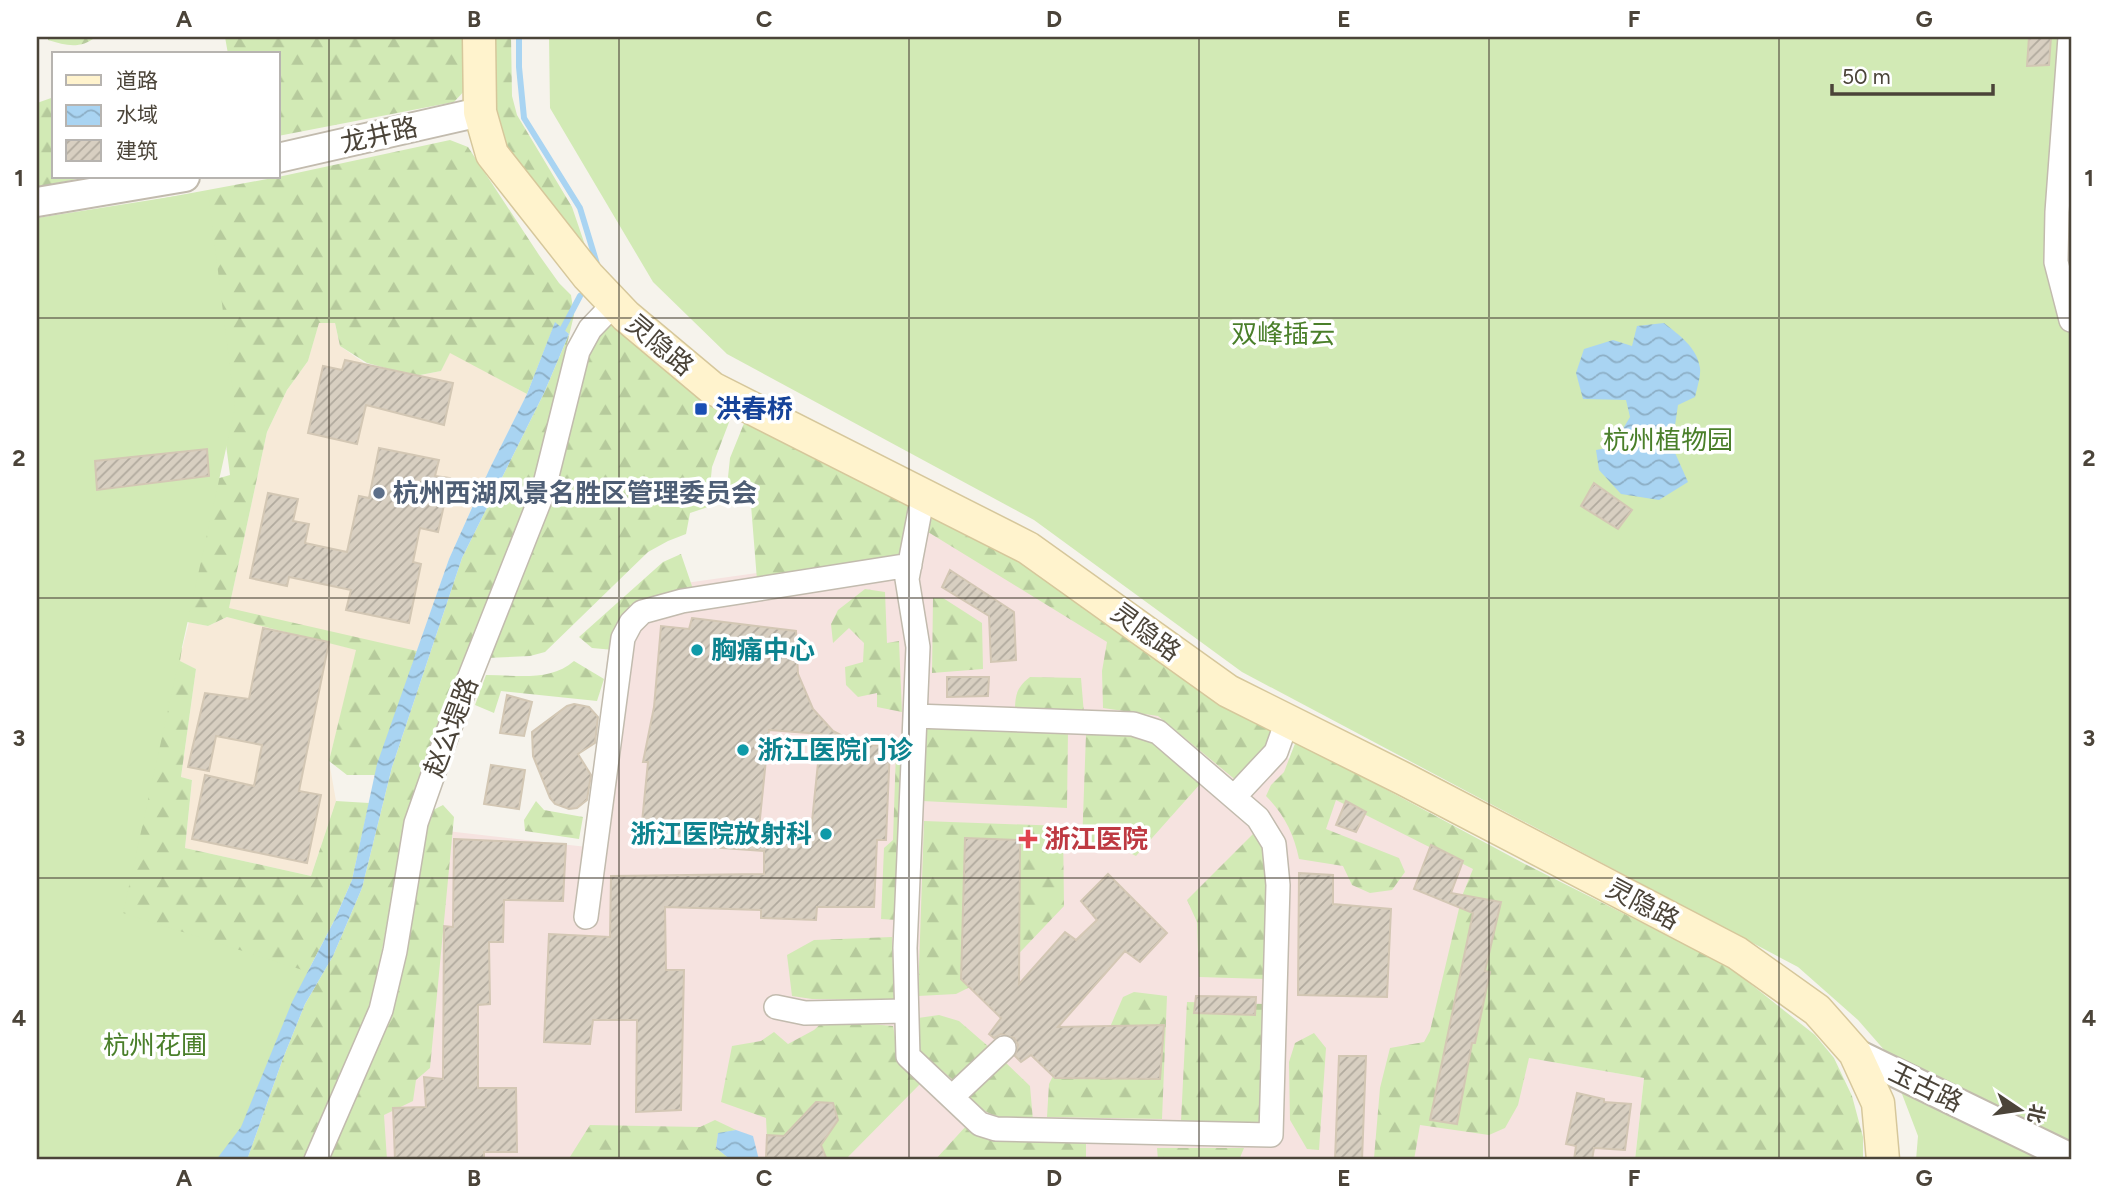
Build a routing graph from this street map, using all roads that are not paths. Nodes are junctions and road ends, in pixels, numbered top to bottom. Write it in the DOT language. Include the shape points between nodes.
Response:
graph roads {
  1 [pos="479,37"];
  2 [pos="2070,37"];
  3 [pos="480,112"];
  4 [pos="280,158"];
  5 [pos="179,178"];
  6 [pos="37,202"];
  7 [pos="614,304"];
  8 [pos="2071,320"];
  9 [pos="923,495"];
  10 [pos="910,565"];
  11 [pos="915,716"];
  12 [pos="1287,721"];
  13 [pos="1234,797"];
  14 [pos="586,917"];
  15 [pos="776,1007"];
  16 [pos="906,1010"];
  17 [pos="1004,1048"];
  18 [pos="1855,1053"];
  19 [pos="952,1097"];
  20 [pos="2071,1158"];
  21 [pos="316,1160"];
  22 [pos="1883,1160"];
  1 -- 3 [label="main road, 灵隐路"];
  2 -- 8 [label="street" via="2056,262"];
  3 -- 4 [label="street, 龙井路"];
  3 -- 7 [label="main road, 灵隐路" via="492,154"];
  5 -- 6 [label="street"];
  7 -- 9 [label="main road, 灵隐路" via="712,388"];
  7 -- 21 [label="street, 赵公堤路" via="590,329 578,351 543,492 416,823 381,1010"];
  9 -- 10 [label="street"];
  9 -- 12 [label="main road, 灵隐路" via="1028,548 1227,691"];
  10 -- 11 [label="street" via="907,579 918,647"];
  10 -- 14 [label="street" via="682,601 642,612 631,622 623,638"];
  11 -- 13 [label="street" via="1133,724 1158,732"];
  11 -- 16 [label="street"];
  12 -- 13 [label="street" via="1276,752"];
  12 -- 18 [label="main road, 灵隐路" via="1737,953 1817,1010"];
  13 -- 19 [label="street" via="1258,818 1274,844 1278,885 1271,1135 996,1129 980,1124"];
  15 -- 16 [label="street" via="805,1013"];
  16 -- 19 [label="street" via="908,1056"];
  17 -- 19 [label="street"];
  18 -- 20 [label="street, 玉古路"];
  18 -- 22 [label="main road, 灵隐路" via="1878,1103"];
}
